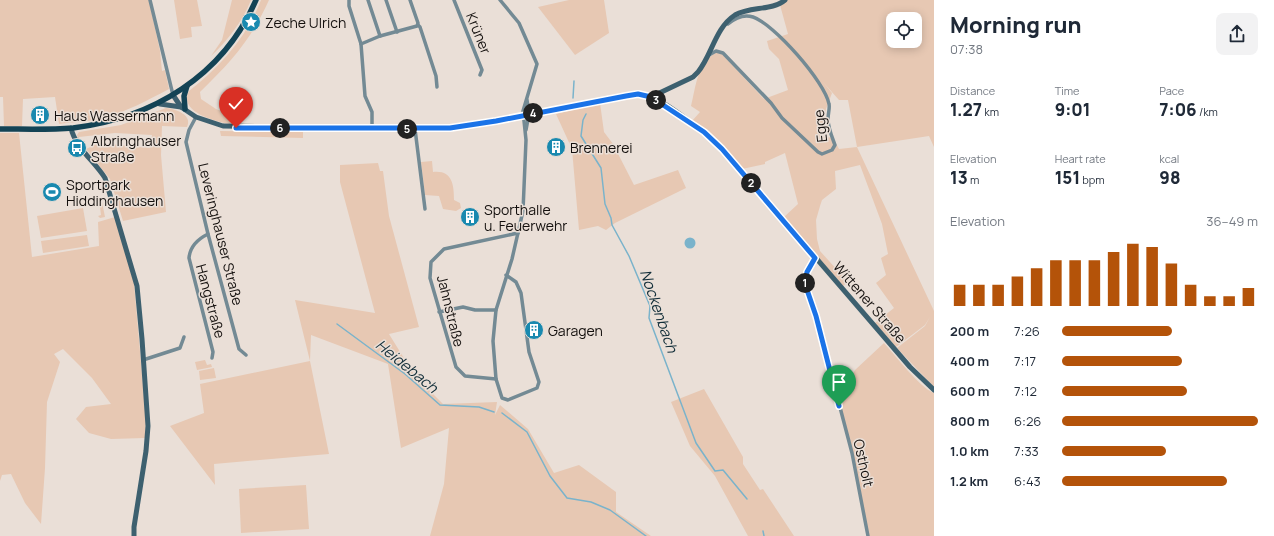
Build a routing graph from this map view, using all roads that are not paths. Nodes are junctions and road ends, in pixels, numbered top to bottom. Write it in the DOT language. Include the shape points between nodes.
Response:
graph roads {
  1 [pos="150,0"];
  2 [pos="256,0"];
  3 [pos="349,0"];
  4 [pos="368,0"];
  5 [pos="386,0"];
  6 [pos="410,0"];
  7 [pos="454,0"];
  8 [pos="500,0"];
  9 [pos="784,0"];
  10 [pos="418,25"];
  11 [pos="722,28"];
  12 [pos="397,32"];
  13 [pos="380,36"];
  14 [pos="361,44"];
  15 [pos="707,57"];
  16 [pos="480,75"];
  17 [pos="187,85"];
  18 [pos="437,86"];
  19 [pos="173,95"];
  20 [pos="651,97"];
  21 [pos="527,100"];
  22 [pos="160,104"];
  23 [pos="183,108"];
  24 [pos="530,114"];
  25 [pos="522,115"];
  26 [pos="196,117"];
  27 [pos="71,128"];
  28 [pos="0,129"];
  29 [pos="372,129"];
  30 [pos="415,129"];
  31 [pos="526,130"];
  32 [pos="425,209"];
  33 [pos="518,233"];
  34 [pos="208,234"];
  35 [pos="815,258"];
  36 [pos="506,275"];
  37 [pos="496,310"];
  38 [pos="440,312"];
  39 [pos="184,337"];
  40 [pos="246,355"];
  41 [pos="212,358"];
  42 [pos="144,360"];
  43 [pos="496,379"];
  44 [pos="934,390"];
  45 [pos="134,536"];
  46 [pos="868,536"];
  1 -- 19 [label="street"];
  2 -- 17 [label="main road" via="235,38 216,61"];
  3 -- 14 [label="street"];
  4 -- 13 [label="street"];
  5 -- 12 [label="street"];
  6 -- 10 [label="street"];
  7 -- 16 [label="street, Krüner" via="482,70"];
  8 -- 21 [label="street" via="518,23 537,64"];
  9 -- 11 [label="main road" via="780,4 748,9 734,15"];
  10 -- 12 [label="street"];
  10 -- 18 [label="street" via="436,76"];
  11 -- 15 [label="main road"];
  11 -- 15 [label="street, Egge" via="740,17 753,17 786,43 803,62 830,104 828,119 835,145 832,150 822,154 818,152 782,118 723,53 716,51"];
  12 -- 13 [label="street"];
  13 -- 14 [label="street"];
  14 -- 29 [label="street" via="365,96 372,112"];
  15 -- 20 [label="main road" via="693,77"];
  17 -- 19 [label="main road"];
  17 -- 23 [label="main road"];
  19 -- 22 [label="main road"];
  19 -- 23 [label="main road, Wittener Straße"];
  20 -- 24 [label="main road, Wittener Straße" via="638,94"];
  20 -- 35 [label="main road, Wittener Straße" via="700,129 722,149"];
  21 -- 24 [label="street"];
  21 -- 25 [label="street"];
  22 -- 23 [label="main road"];
  22 -- 27 [label="main road" via="111,121"];
  23 -- 26 [label="main road, Wittener Straße"];
  24 -- 25 [label="main road, Wittener Straße"];
  24 -- 31 [label="street"];
  25 -- 30 [label="main road, Wittener Straße" via="461,127"];
  25 -- 31 [label="street"];
  26 -- 29 [label="main road, Wittener Straße" via="213,124 236,128"];
  26 -- 34 [label="street, Leveringhauser Straße" via="186,142"];
  27 -- 28 [label="main road"];
  27 -- 42 [label="main road" via="73,136 97,164 108,184 137,286"];
  29 -- 30 [label="main road, Wittener Straße"];
  30 -- 32 [label="street"];
  31 -- 33 [label="street" via="525,186"];
  33 -- 36 [label="street"];
  33 -- 38 [label="street, Jahnstraße" via="444,248 434,257 430,278"];
  34 -- 40 [label="street, Leveringhauser Straße" via="239,349"];
  34 -- 41 [label="street, Hangstraße" via="196,242 188,258 213,352"];
  35 -- 44 [label="main road, Wittener Straße" via="910,368"];
  35 -- 46 [label="street, Ostholt" via="807,272 805,284 816,316 852,453"];
  36 -- 37 [label="street"];
  36 -- 43 [label="street" via="516,282 521,293 526,336 539,386 504,400"];
  37 -- 38 [label="street" via="463,307"];
  37 -- 43 [label="street" via="493,341"];
  38 -- 43 [label="street, Jahnstraße" via="452,358 459,372 465,376"];
  39 -- 42 [label="street" via="177,349"];
  42 -- 45 [label="main road" via="146,451"];
}
